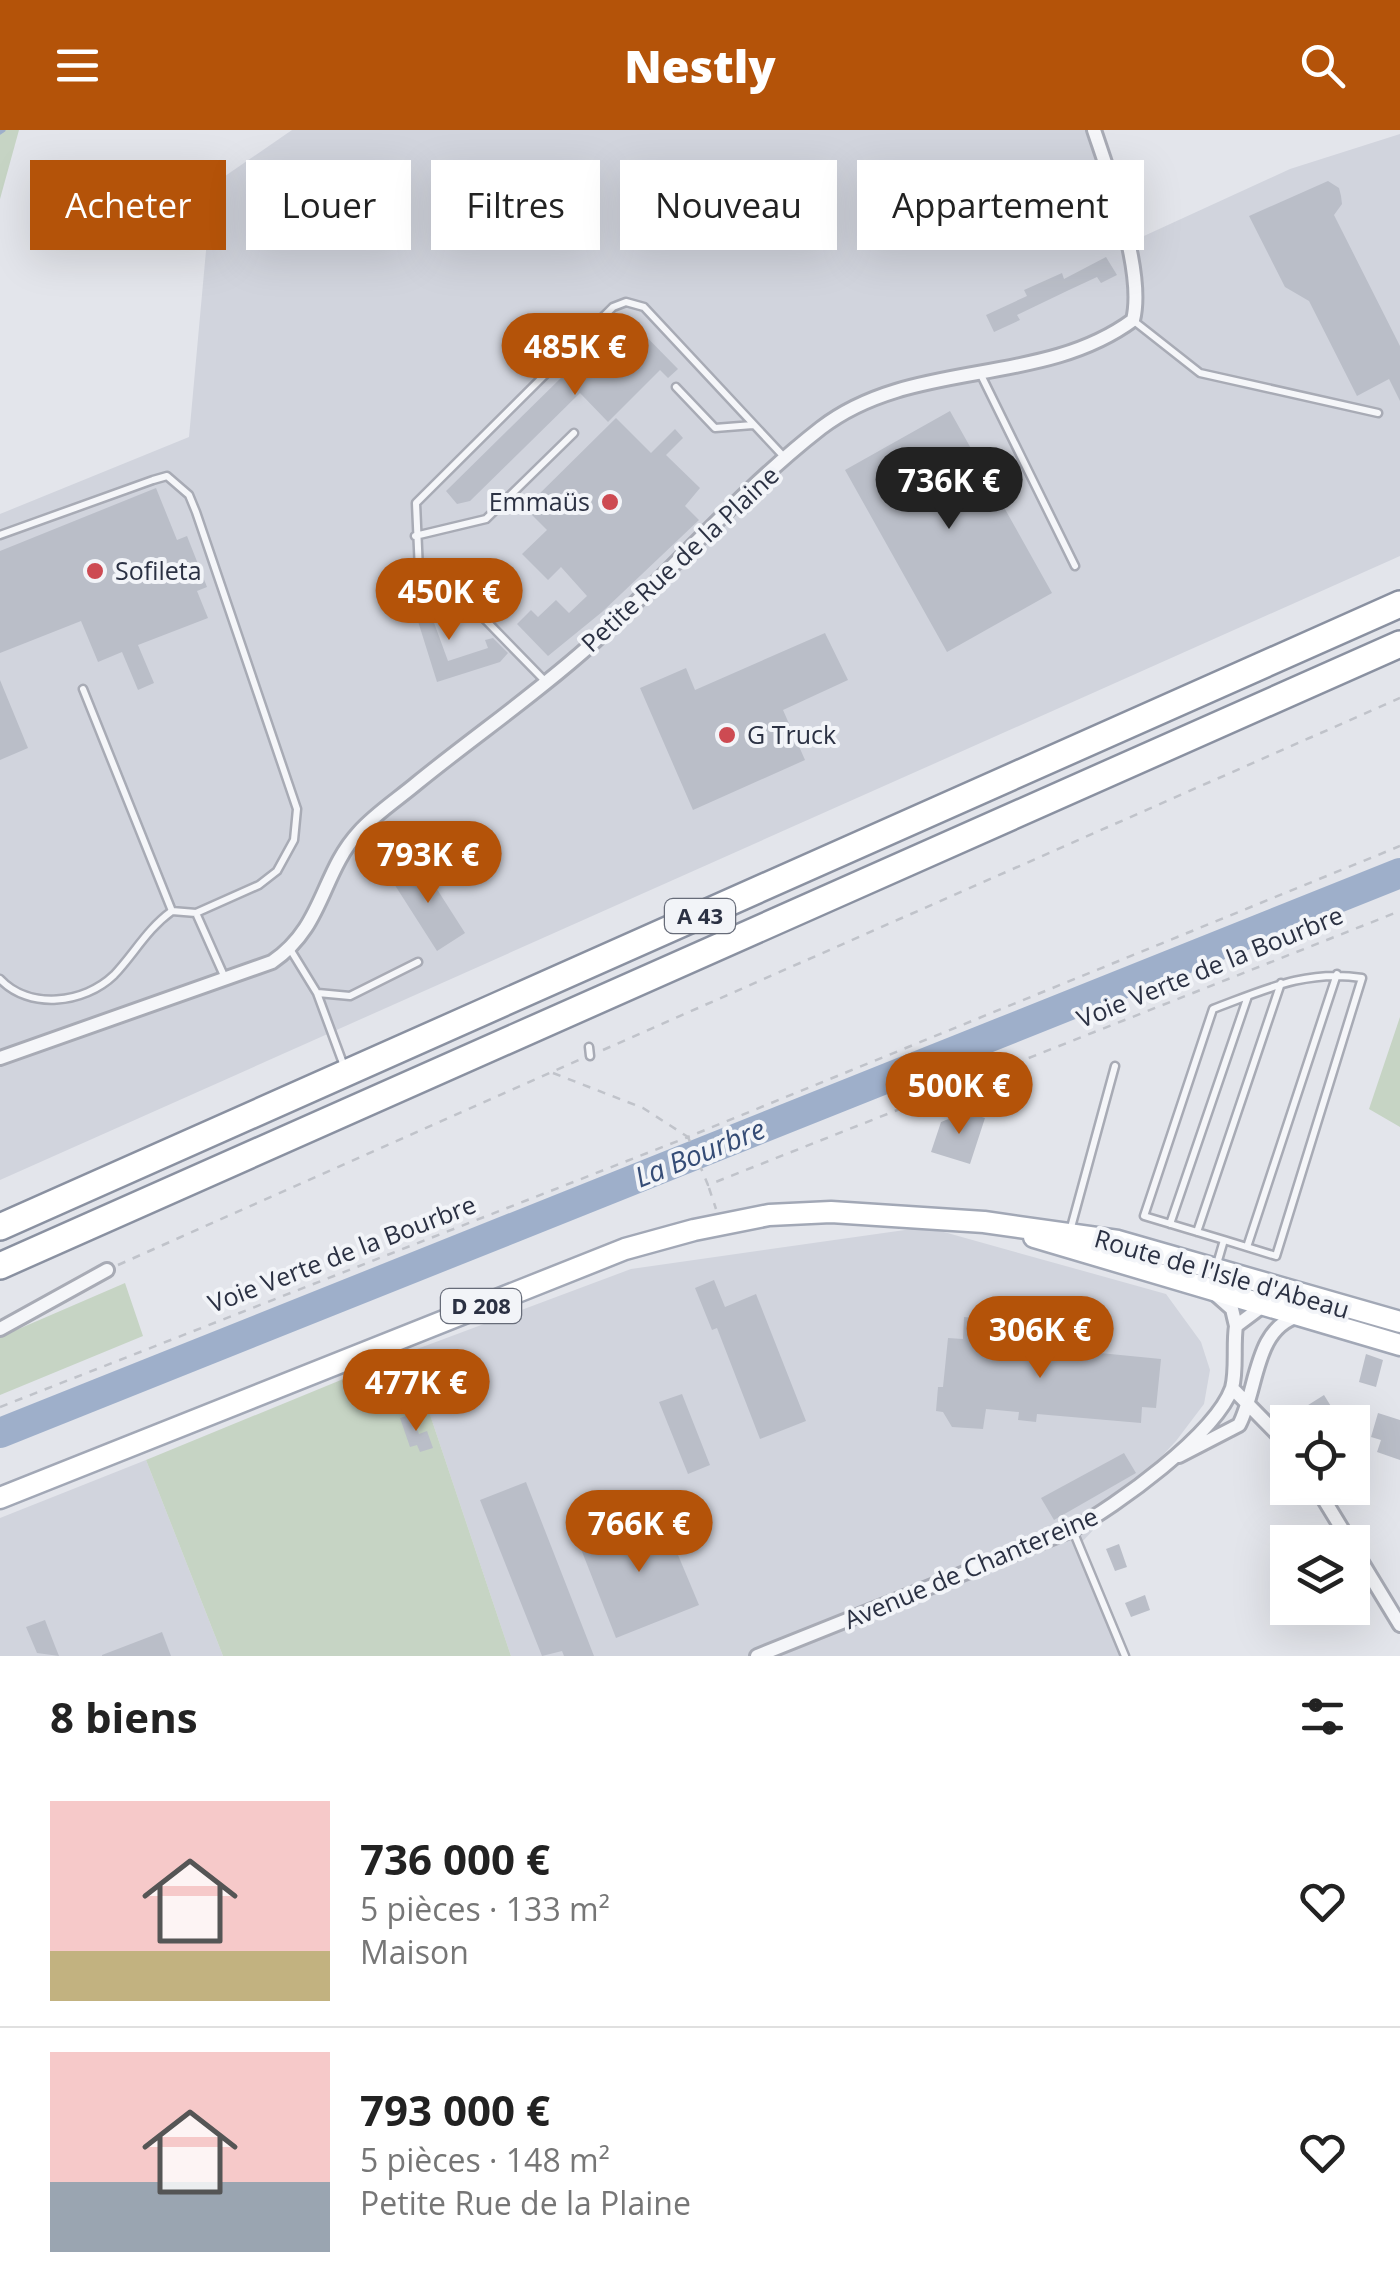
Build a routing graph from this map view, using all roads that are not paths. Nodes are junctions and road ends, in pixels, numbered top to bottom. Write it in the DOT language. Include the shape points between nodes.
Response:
graph roads {
  1 [pos="1094,130"];
  2 [pos="1133,320"];
  3 [pos="981,374"];
  4 [pos="676,387"];
  5 [pos="1378,413"];
  6 [pos="754,425"];
  7 [pos="574,433"];
  8 [pos="787,460"];
  9 [pos="0,535"];
  10 [pos="415,536"];
  11 [pos="1075,566"];
  12 [pos="1400,604"];
  13 [pos="1400,644"];
  14 [pos="545,681"];
  15 [pos="84,690"];
  16 [pos="172,911"];
  17 [pos="196,913"];
  18 [pos="290,950"];
  19 [pos="418,962"];
  20 [pos="1337,974"];
  21 [pos="0,979"];
  22 [pos="225,979"];
  23 [pos="1281,983"];
  24 [pos="316,993"];
  25 [pos="1248,996"];
  26 [pos="0,1058"];
  27 [pos="1115,1066"];
  28 [pos="347,1074"];
  29 [pos="1170,1224"];
  30 [pos="0,1227"];
  31 [pos="1197,1232"];
  32 [pos="1069,1240"];
  33 [pos="1224,1240"];
  34 [pos="1247,1247"];
  35 [pos="0,1266"];
  36 [pos="108,1270"];
  37 [pos="1236,1276"];
  38 [pos="1212,1280"];
  39 [pos="1315,1299"];
  40 [pos="1264,1306"];
  41 [pos="1298,1316"];
  42 [pos="1400,1322"];
  43 [pos="1236,1326"];
  44 [pos="0,1329"];
  45 [pos="1270,1334"];
  46 [pos="1400,1345"];
  47 [pos="1232,1388"];
  48 [pos="1249,1406"];
  49 [pos="1270,1427"];
  50 [pos="1172,1459"];
  51 [pos="0,1498"];
  52 [pos="1072,1530"];
  53 [pos="1370,1575"];
  54 [pos="1400,1625"];
  55 [pos="757,1656"];
  56 [pos="1125,1656"];
  1 -- 2 [label="street" via="1134,279"];
  2 -- 3 [label="street, Petite Rue de la Plaine" via="1098,340"];
  2 -- 5 [label="lane" via="1200,374"];
  3 -- 8 [label="street, Petite Rue de la Plaine" via="890,390 834,419"];
  3 -- 11 [label="lane"];
  4 -- 6 [label="lane" via="716,428"];
  6 -- 8 [label="lane"];
  6 -- 10 [label="lane" via="644,308 626,302 416,503"];
  7 -- 10 [label="lane" via="486,519"];
  8 -- 14 [label="street, Petite Rue de la Plaine"];
  9 -- 17 [label="lane" via="167,476 188,495 298,825 277,871 259,886"];
  10 -- 14 [label="lane" via="419,571 444,592 464,598"];
  12 -- 28 [label="highway, A 43"];
  13 -- 35 [label="highway, A 43"];
  14 -- 18 [label="street, Petite Rue de la Plaine" via="357,833 311,924"];
  15 -- 16 [label="lane"];
  16 -- 17 [label="lane"];
  16 -- 21 [label="lane" via="113,976 80,995 44,1000"];
  17 -- 22 [label="lane"];
  18 -- 22 [label="street, Petite Rue de la Plaine"];
  18 -- 24 [label="lane"];
  19 -- 24 [label="lane" via="350,996"];
  20 -- 23 [label="lane"];
  20 -- 34 [label="lane"];
  20 -- 34 [label="lane" via="1362,978 1276,1256"];
  22 -- 26 [label="street, Petite Rue de la Plaine"];
  23 -- 25 [label="lane"];
  23 -- 31 [label="lane"];
  24 -- 28 [label="lane"];
  25 -- 29 [label="lane"];
  25 -- 29 [label="lane" via="1212,1009 1144,1216"];
  27 -- 32 [label="lane"];
  28 -- 30 [label="highway, A 43"];
  29 -- 31 [label="lane"];
  31 -- 33 [label="lane"];
  32 -- 38 [label="main road, Route de l'Isle d'Abeau / D 208"];
  32 -- 51 [label="main road, Route de l'Isle d'Abeau / D 208" via="984,1222 831,1212 720,1225 624,1249"];
  33 -- 34 [label="lane"];
  33 -- 38 [label="lane"];
  36 -- 44 [label="street"];
  37 -- 38 [label="main road, Route de l'Isle d'Abeau / D 208"];
  37 -- 39 [label="main road, Route de l'Isle d'Abeau / D 208"];
  37 -- 40 [label="street"];
  38 -- 40 [label="main road, Route de l'Isle d'Abeau / D 208"];
  38 -- 43 [label="street"];
  39 -- 40 [label="street"];
  39 -- 42 [label="main road, Route de l'Isle d'Abeau / D 208"];
  40 -- 41 [label="main road, Route de l'Isle d'Abeau / D 208"];
  40 -- 43 [label="street"];
  40 -- 45 [label="street, Avenue de Chantereine"];
  41 -- 45 [label="street"];
  41 -- 46 [label="main road, Route de l'Isle d'Abeau / D 208"];
  43 -- 47 [label="street"];
  45 -- 48 [label="street, Avenue de Chantereine"];
  47 -- 48 [label="street"];
  47 -- 50 [label="street, Avenue de Chantereine"];
  48 -- 49 [label="street"];
  48 -- 50 [label="street, Avenue de Chantereine" via="1224,1436"];
  50 -- 52 [label="street, Avenue de Chantereine" via="1112,1508"];
  52 -- 55 [label="street, Avenue de Chantereine"];
  52 -- 56 [label="lane"];
  53 -- 54 [label="street"];
}
